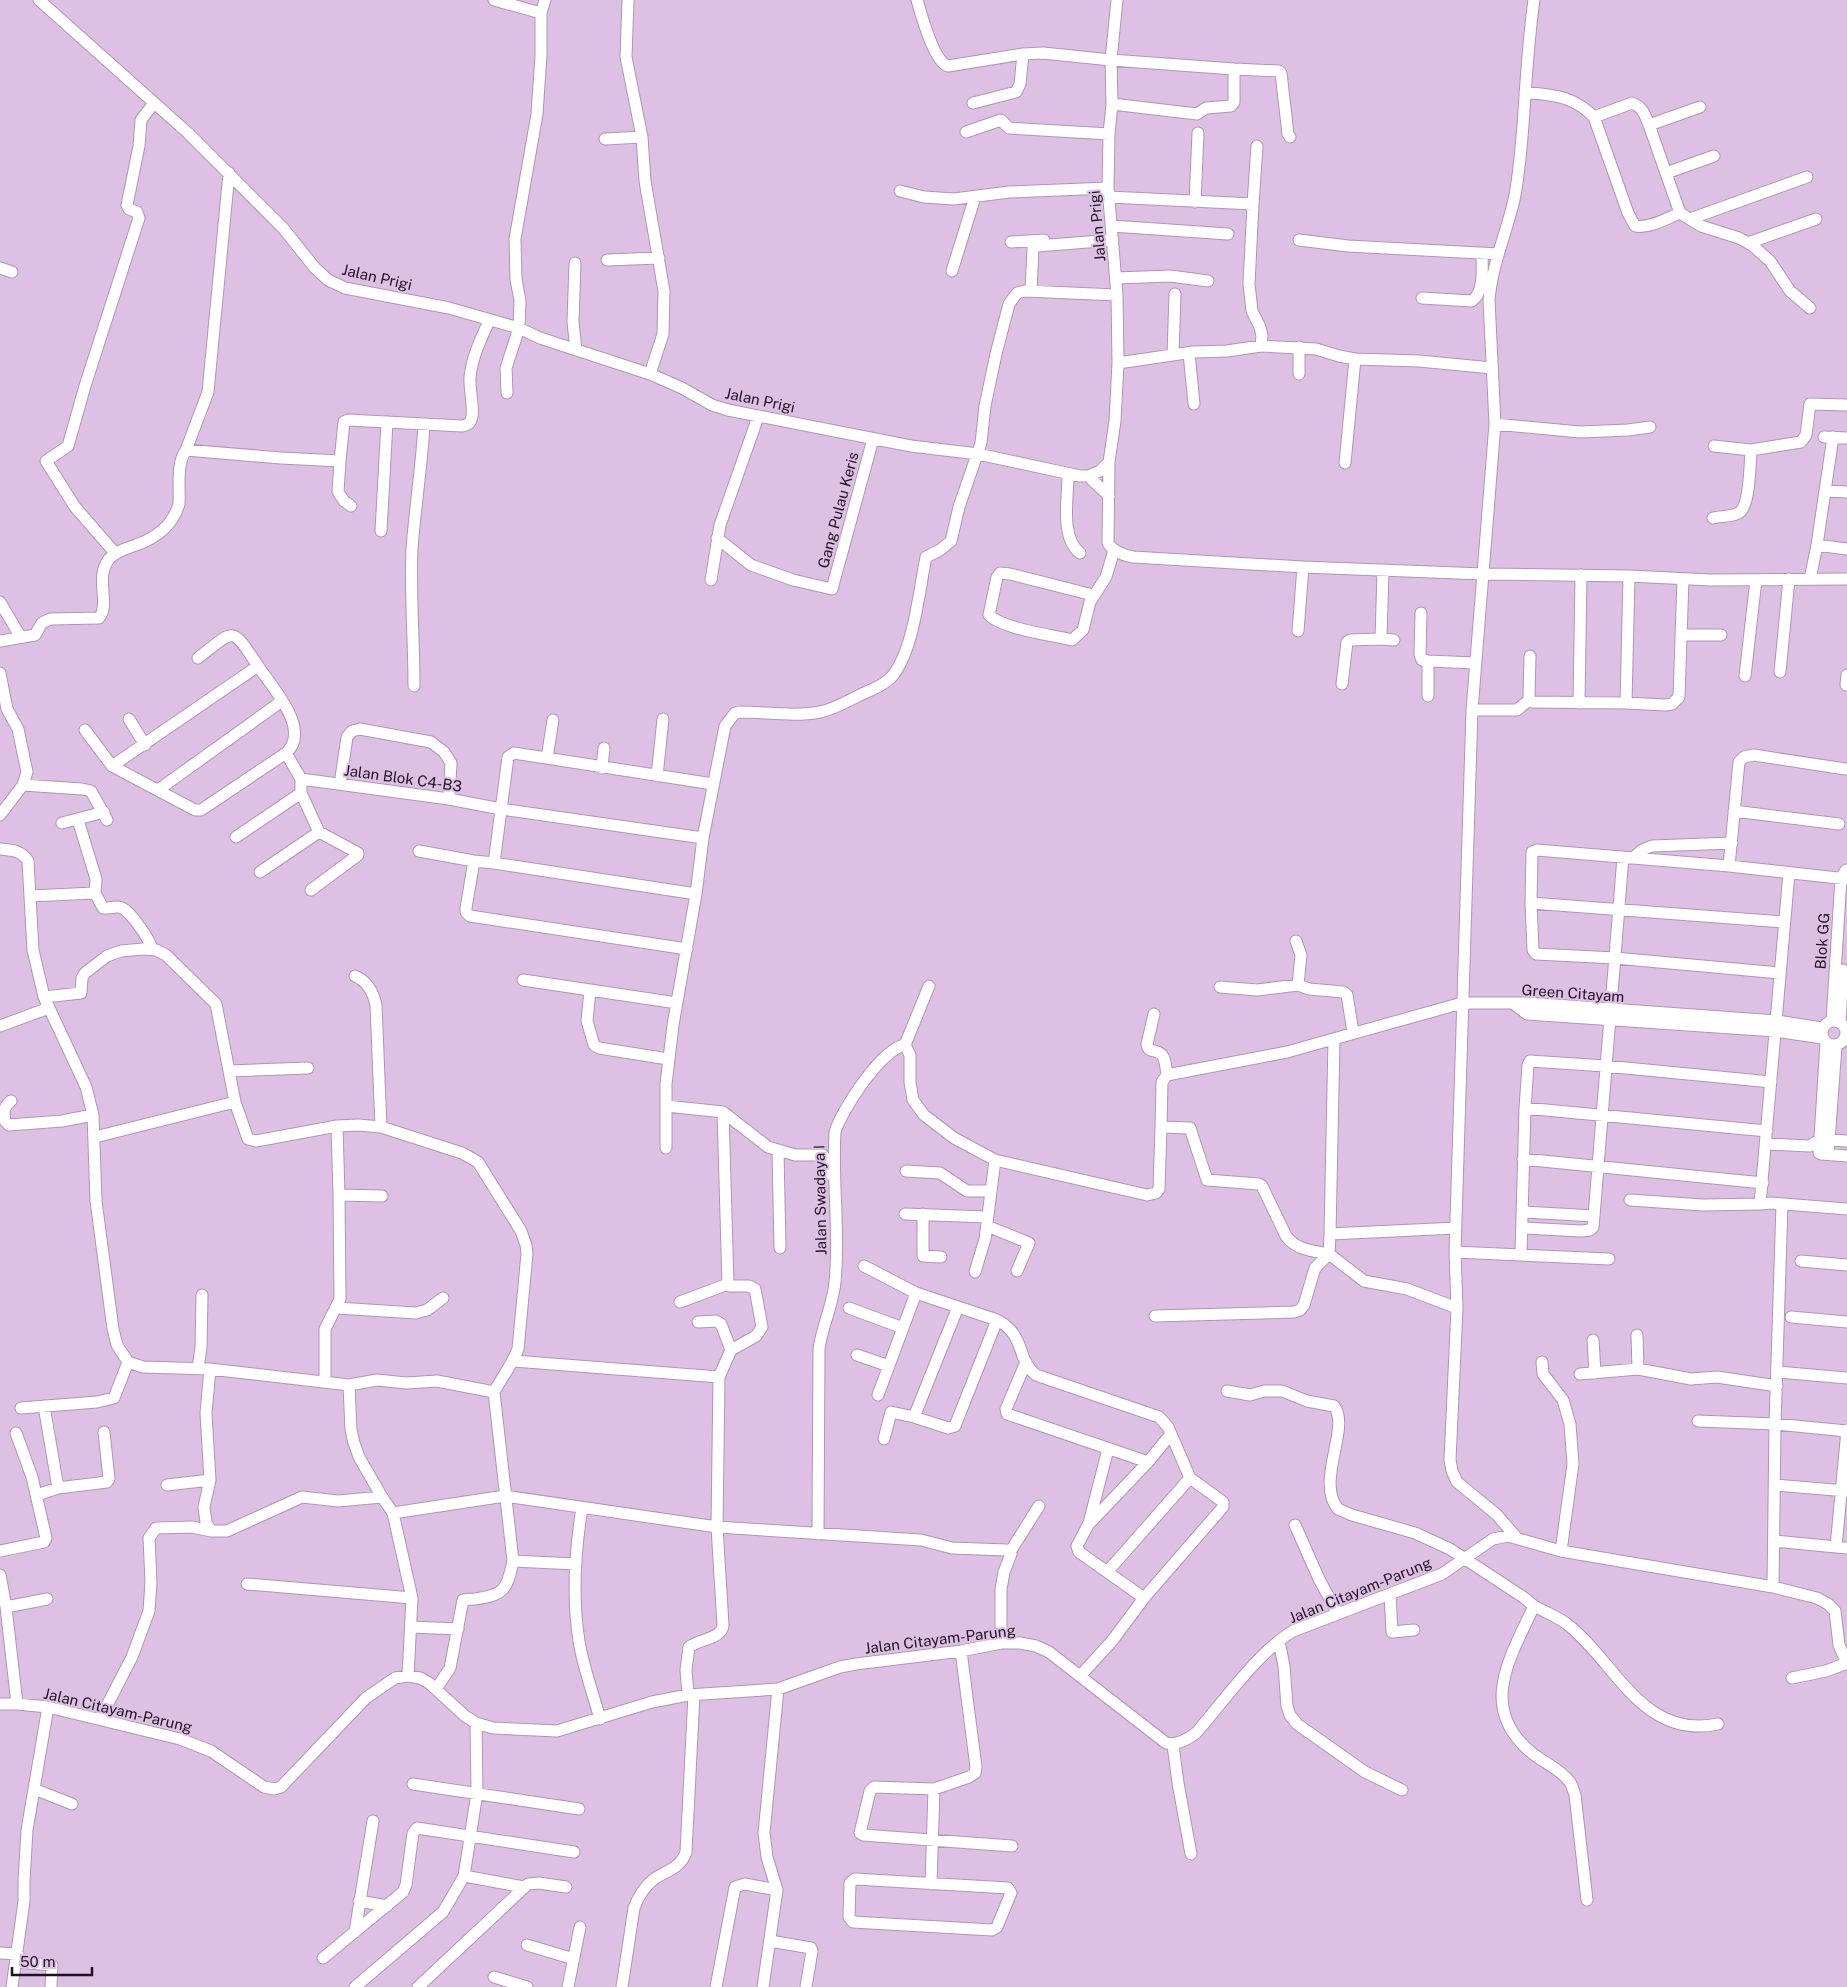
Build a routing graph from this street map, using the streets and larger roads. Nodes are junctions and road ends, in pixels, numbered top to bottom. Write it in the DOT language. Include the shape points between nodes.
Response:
graph roads {
  1 [pos="39,0"];
  2 [pos="494,0"];
  3 [pos="544,0"];
  4 [pos="628,0"];
  5 [pos="917,0"];
  6 [pos="1117,0"];
  7 [pos="1534,0"];
  8 [pos="541,13"];
  9 [pos="1023,54"];
  10 [pos="1111,60"];
  11 [pos="1234,69"];
  12 [pos="1525,92"];
  13 [pos="154,103"];
  14 [pos="973,103"];
  15 [pos="1112,104"];
  16 [pos="1700,107"];
  17 [pos="1594,117"];
  18 [pos="1649,125"];
  19 [pos="966,132"];
  20 [pos="1198,133"];
  21 [pos="1109,134"];
  22 [pos="642,137"];
  23 [pos="1290,137"];
  24 [pos="605,139"];
  25 [pos="1258,146"];
  26 [pos="1714,156"];
  27 [pos="228,173"];
  28 [pos="1666,173"];
  29 [pos="1807,177"];
  30 [pos="900,191"];
  31 [pos="1108,192"];
  32 [pos="976,197"];
  33 [pos="1195,202"];
  34 [pos="1253,204"];
  35 [pos="1685,216"];
  36 [pos="1816,219"];
  37 [pos="1112,234"];
  38 [pos="1228,234"];
  39 [pos="1298,240"];
  40 [pos="1011,242"];
  41 [pos="1748,243"];
  42 [pos="1482,253"];
  43 [pos="1498,254"];
  44 [pos="659,258"];
  45 [pos="607,260"];
  46 [pos="575,262"];
  47 [pos="0,268"];
  48 [pos="952,271"];
  49 [pos="12,272"];
  50 [pos="1116,278"];
  51 [pos="1208,281"];
  52 [pos="1031,291"];
  53 [pos="1175,294"];
  54 [pos="1117,295"];
  55 [pos="1422,298"];
  56 [pos="1810,308"];
  57 [pos="489,321"];
  58 [pos="519,328"];
  59 [pos="1261,346"];
  60 [pos="1299,347"];
  61 [pos="576,350"];
  62 [pos="1189,353"];
  63 [pos="1173,355"];
  64 [pos="1355,358"];
  65 [pos="1118,363"];
  66 [pos="1492,368"];
  67 [pos="650,374"];
  68 [pos="1299,374"];
  69 [pos="507,393"];
  70 [pos="1194,404"];
  71 [pos="1847,405"];
  72 [pos="758,417"];
  73 [pos="387,422"];
  74 [pos="424,424"];
  75 [pos="1495,424"];
  76 [pos="1650,427"];
  77 [pos="1847,438"];
  78 [pos="873,439"];
  79 [pos="1714,446"];
  80 [pos="186,450"];
  81 [pos="1751,450"];
  82 [pos="978,454"];
  83 [pos="340,461"];
  84 [pos="1109,462"];
  85 [pos="1345,463"];
  86 [pos="1068,475"];
  87 [pos="1088,476"];
  88 [pos="1825,490"];
  89 [pos="1847,492"];
  90 [pos="1109,496"];
  91 [pos="351,506"];
  92 [pos="1712,518"];
  93 [pos="381,531"];
  94 [pos="718,538"];
  95 [pos="1817,545"];
  96 [pos="1847,549"];
  97 [pos="1114,550"];
  98 [pos="115,553"];
  99 [pos="1080,553"];
  100 [pos="1303,567"];
  101 [pos="1382,571"];
  102 [pos="1483,574"];
  103 [pos="1581,575"];
  104 [pos="1629,576"];
  105 [pos="1683,579"];
  106 [pos="1789,579"];
  107 [pos="1810,579"];
  108 [pos="1847,579"];
  109 [pos="710,580"];
  110 [pos="1756,580"];
  111 [pos="1093,595"];
  112 [pos="0,602"];
  113 [pos="1421,613"];
  114 [pos="1298,631"];
  115 [pos="1681,635"];
  116 [pos="1721,635"];
  117 [pos="20,636"];
  118 [pos="1381,639"];
  119 [pos="1394,640"];
  120 [pos="0,642"];
  121 [pos="1530,656"];
  122 [pos="198,658"];
  123 [pos="1428,661"];
  124 [pos="1475,664"];
  125 [pos="258,666"];
  126 [pos="1780,672"];
  127 [pos="0,673"];
  128 [pos="1745,676"];
  129 [pos="1342,684"];
  130 [pos="414,686"];
  131 [pos="1428,696"];
  132 [pos="1529,700"];
  133 [pos="282,701"];
  134 [pos="1579,703"];
  135 [pos="1626,703"];
  136 [pos="1472,710"];
  137 [pos="129,719"];
  138 [pos="663,719"];
  139 [pos="553,720"];
  140 [pos="85,730"];
  141 [pos="145,745"];
  142 [pos="604,748"];
  143 [pos="286,754"];
  144 [pos="547,758"];
  145 [pos="112,766"];
  146 [pos="602,768"];
  147 [pos="1845,769"];
  148 [pos="657,776"];
  149 [pos="301,779"];
  150 [pos="340,784"];
  151 [pos="713,784"];
  152 [pos="23,785"];
  153 [pos="158,790"];
  154 [pos="301,793"];
  155 [pos="449,799"];
  156 [pos="501,809"];
  157 [pos="1734,811"];
  158 [pos="0,815"];
  159 [pos="78,820"];
  160 [pos="62,823"];
  161 [pos="1838,824"];
  162 [pos="319,832"];
  163 [pos="236,837"];
  164 [pos="703,838"];
  165 [pos="1732,842"];
  166 [pos="0,849"];
  167 [pos="419,851"];
  168 [pos="1628,858"];
  169 [pos="474,861"];
  170 [pos="494,863"];
  171 [pos="1729,866"];
  172 [pos="260,872"];
  173 [pos="1788,873"];
  174 [pos="1846,876"];
  175 [pos="311,890"];
  176 [pos="95,893"];
  177 [pos="696,894"];
  178 [pos="30,896"];
  179 [pos="1531,903"];
  180 [pos="1618,910"];
  181 [pos="1784,922"];
  182 [pos="1296,941"];
  183 [pos="152,949"];
  184 [pos="687,949"];
  185 [pos="1614,958"];
  186 [pos="1780,973"];
  187 [pos="355,976"];
  188 [pos="523,980"];
  189 [pos="1298,985"];
  190 [pos="928,986"];
  191 [pos="1220,987"];
  192 [pos="590,990"];
  193 [pos="44,997"];
  194 [pos="1462,1002"];
  195 [pos="677,1003"];
  196 [pos="49,1008"];
  197 [pos="1154,1014"];
  198 [pos="1610,1015"];
  199 [pos="0,1026"];
  200 [pos="1776,1026"];
  201 [pos="1353,1032"];
  202 [pos="1830,1033"];
  203 [pos="1334,1040"];
  204 [pos="905,1044"];
  205 [pos="668,1059"];
  206 [pos="1606,1066"];
  207 [pos="308,1068"];
  208 [pos="229,1072"];
  209 [pos="1167,1075"];
  210 [pos="1771,1082"];
  211 [pos="11,1100"];
  212 [pos="235,1102"];
  213 [pos="666,1102"];
  214 [pos="1524,1108"];
  215 [pos="723,1112"];
  216 [pos="94,1115"];
  217 [pos="1601,1115"];
  218 [pos="337,1126"];
  219 [pos="1161,1127"];
  220 [pos="381,1128"];
  221 [pos="1767,1131"];
  222 [pos="95,1137"];
  223 [pos="1824,1139"];
  224 [pos="1847,1141"];
  225 [pos="1766,1144"];
  226 [pos="666,1148"];
  227 [pos="778,1151"];
  228 [pos="1819,1151"];
  229 [pos="1847,1156"];
  230 [pos="1523,1159"];
  231 [pos="995,1160"];
  232 [pos="1597,1165"];
  233 [pos="906,1171"];
  234 [pos="1763,1182"];
  235 [pos="991,1191"];
  236 [pos="340,1196"];
  237 [pos="382,1196"];
  238 [pos="1630,1200"];
  239 [pos="1760,1204"];
  240 [pos="1782,1204"];
  241 [pos="1847,1209"];
  242 [pos="1523,1212"];
  243 [pos="905,1214"];
  244 [pos="923,1214"];
  245 [pos="1594,1216"];
  246 [pos="987,1222"];
  247 [pos="1456,1228"];
  248 [pos="1522,1228"];
  249 [pos="1330,1234"];
  250 [pos="780,1248"];
  251 [pos="1455,1252"];
  252 [pos="1521,1253"];
  253 [pos="941,1257"];
  254 [pos="1324,1259"];
  255 [pos="1608,1259"];
  256 [pos="1801,1261"];
  257 [pos="1847,1265"];
  258 [pos="864,1266"];
  259 [pos="1017,1271"];
  260 [pos="975,1272"];
  261 [pos="835,1283"];
  262 [pos="728,1284"];
  263 [pos="916,1293"];
  264 [pos="202,1295"];
  265 [pos="443,1298"];
  266 [pos="680,1302"];
  267 [pos="958,1307"];
  268 [pos="337,1308"];
  269 [pos="849,1308"];
  270 [pos="1457,1308"];
  271 [pos="1155,1316"];
  272 [pos="1791,1317"];
  273 [pos="997,1320"];
  274 [pos="698,1322"];
  275 [pos="1847,1322"];
  276 [pos="903,1328"];
  277 [pos="1637,1335"];
  278 [pos="1593,1340"];
  279 [pos="731,1350"];
  280 [pos="857,1355"];
  281 [pos="514,1361"];
  282 [pos="128,1362"];
  283 [pos="1026,1362"];
  284 [pos="1542,1362"];
  285 [pos="889,1366"];
  286 [pos="198,1368"];
  287 [pos="210,1368"];
  288 [pos="1638,1369"];
  289 [pos="1777,1372"];
  290 [pos="1595,1373"];
  291 [pos="1580,1374"];
  292 [pos="719,1377"];
  293 [pos="1847,1378"];
  294 [pos="326,1382"];
  295 [pos="349,1385"];
  296 [pos="1777,1386"];
  297 [pos="1227,1391"];
  298 [pos="494,1392"];
  299 [pos="878,1395"];
  300 [pos="44,1406"];
  301 [pos="21,1408"];
  302 [pos="914,1417"];
  303 [pos="1698,1421"];
  304 [pos="1775,1424"];
  305 [pos="1847,1430"];
  306 [pos="104,1432"];
  307 [pos="16,1433"];
  308 [pos="1171,1434"];
  309 [pos="884,1438"];
  310 [pos="1108,1449"];
  311 [pos="1148,1462"];
  312 [pos="1190,1478"];
  313 [pos="210,1480"];
  314 [pos="167,1485"];
  315 [pos="1775,1485"];
  316 [pos="58,1488"];
  317 [pos="1844,1491"];
  318 [pos="37,1494"];
  319 [pos="505,1496"];
  320 [pos="382,1497"];
  321 [pos="1040,1506"];
  322 [pos="582,1508"];
  323 [pos="393,1513"];
  324 [pos="1496,1514"];
  325 [pos="1088,1525"];
  326 [pos="1295,1525"];
  327 [pos="718,1527"];
  328 [pos="211,1531"];
  329 [pos="818,1534"];
  330 [pos="1517,1538"];
  331 [pos="1774,1541"];
  332 [pos="1485,1544"];
  333 [pos="1841,1548"];
  334 [pos="0,1551"];
  335 [pos="1561,1551"];
  336 [pos="1010,1552"];
  337 [pos="1464,1559"];
  338 [pos="513,1561"];
  339 [pos="576,1564"];
  340 [pos="1108,1570"];
  341 [pos="0,1575"];
  342 [pos="247,1584"];
  343 [pos="1773,1587"];
  344 [pos="1390,1594"];
  345 [pos="412,1598"];
  346 [pos="1144,1598"];
  347 [pos="47,1599"];
  348 [pos="1534,1606"];
  349 [pos="6,1607"];
  350 [pos="1338,1614"];
  351 [pos="411,1626"];
  352 [pos="458,1629"];
  353 [pos="1414,1630"];
  354 [pos="1279,1640"];
  355 [pos="1001,1643"];
  356 [pos="961,1651"];
  357 [pos="1847,1663"];
  358 [pos="408,1676"];
  359 [pos="1080,1676"];
  360 [pos="1792,1678"];
  361 [pos="436,1689"];
  362 [pos="778,1689"];
  363 [pos="691,1695"];
  364 [pos="0,1704"];
  365 [pos="17,1704"];
  366 [pos="48,1707"];
  367 [pos="100,1719"];
  368 [pos="600,1719"];
  369 [pos="476,1723"];
  370 [pos="1718,1724"];
  371 [pos="1173,1745"];
  372 [pos="413,1784"];
  373 [pos="34,1789"];
  374 [pos="934,1789"];
  375 [pos="1402,1790"];
  376 [pos="477,1793"];
  377 [pos="72,1804"];
  378 [pos="579,1809"];
  379 [pos="373,1821"];
  380 [pos="470,1836"];
  381 [pos="932,1839"];
  382 [pos="1012,1846"];
  383 [pos="574,1852"];
  384 [pos="1191,1854"];
  385 [pos="464,1876"];
  386 [pos="931,1884"];
  387 [pos="524,1887"];
  388 [pos="566,1887"];
  389 [pos="777,1890"];
  390 [pos="1587,1900"];
  391 [pos="360,1902"];
  392 [pos="387,1906"];
  393 [pos="580,1927"];
  394 [pos="354,1932"];
  395 [pos="770,1941"];
  396 [pos="527,1945"];
  397 [pos="0,1953"];
  398 [pos="17,1958"];
  399 [pos="323,1958"];
  400 [pos="574,1958"];
  401 [pos="494,1977"];
  402 [pos="12,1987"];
  403 [pos="51,1987"];
  404 [pos="355,1987"];
  405 [pos="418,1987"];
  406 [pos="527,1987"];
  407 [pos="568,1987"];
  408 [pos="622,1987"];
  409 [pos="716,1987"];
  410 [pos="762,1987"];
  411 [pos="806,1987"];
  1 -- 13 [label="street, Jalan Prigi"];
  2 -- 8 [label="street"];
  3 -- 8 [label="street"];
  4 -- 22 [label="street" via="626,57"];
  5 -- 9 [label="street" via="944,65"];
  6 -- 10 [label="street, Jalan Prigi"];
  7 -- 12 [label="street"];
  8 -- 58 [label="street" via="537,114 515,239"];
  9 -- 10 [label="street"];
  9 -- 14 [label="street" via="1016,92"];
  10 -- 11 [label="street"];
  10 -- 15 [label="street, Jalan Prigi"];
  11 -- 15 [label="street" via="1234,102 1231,106 1206,108 1197,114"];
  11 -- 23 [label="street" via="1281,73"];
  12 -- 17 [label="street" via="1576,102"];
  12 -- 43 [label="street" via="1514,200"];
  13 -- 27 [label="street, Jalan Prigi"];
  13 -- 98 [label="street" via="141,120 127,205 137,212 139,218 68,446 46,461 75,507"];
  15 -- 21 [label="street, Jalan Prigi"];
  16 -- 18 [label="street"];
  17 -- 18 [label="street" via="1632,103 1643,111"];
  17 -- 35 [label="street" via="1635,226"];
  18 -- 28 [label="street"];
  19 -- 21 [label="street" via="1001,120 1009,128"];
  20 -- 33 [label="street"];
  21 -- 31 [label="street, Jalan Prigi"];
  22 -- 24 [label="street"];
  22 -- 44 [label="street" via="645,181"];
  25 -- 34 [label="street"];
  26 -- 28 [label="street"];
  27 -- 57 [label="street, Jalan Prigi" via="283,228 328,280 345,288 449,308"];
  27 -- 80 [label="street" via="208,392"];
  28 -- 35 [label="street"];
  29 -- 35 [label="street"];
  30 -- 32 [label="street" via="924,197"];
  31 -- 32 [label="street" via="1009,192"];
  31 -- 33 [label="street"];
  31 -- 37 [label="street, Jalan Prigi"];
  32 -- 48 [label="street"];
  33 -- 34 [label="street"];
  34 -- 59 [label="street" via="1249,284 1252,311 1262,336"];
  35 -- 41 [label="street" via="1701,226"];
  36 -- 41 [label="street"];
  37 -- 38 [label="street"];
  37 -- 40 [label="street"];
  37 -- 50 [label="street, Jalan Prigi"];
  37 -- 52 [label="street" via="1034,248"];
  39 -- 42 [label="street"];
  41 -- 56 [label="street" via="1770,261 1786,287"];
  42 -- 43 [label="street"];
  42 -- 55 [label="street" via="1482,282 1472,301"];
  43 -- 66 [label="street" via="1489,300"];
  44 -- 45 [label="street"];
  44 -- 67 [label="street" via="664,291 663,334"];
  46 -- 61 [label="street" via="573,322"];
  47 -- 49 [label="street"];
  50 -- 51 [label="street" via="1176,276"];
  50 -- 54 [label="street, Jalan Prigi"];
  52 -- 54 [label="street"];
  52 -- 82 [label="street" via="1017,293 1009,304 985,406"];
  53 -- 63 [label="street"];
  54 -- 65 [label="street, Jalan Prigi"];
  57 -- 58 [label="street, Jalan Prigi"];
  57 -- 74 [label="street" via="471,366 471,421 462,426"];
  58 -- 61 [label="street, Jalan Prigi"];
  58 -- 69 [label="street" via="506,368"];
  59 -- 60 [label="street"];
  59 -- 62 [label="street"];
  60 -- 64 [label="street"];
  60 -- 68 [label="street"];
  61 -- 67 [label="street, Jalan Prigi"];
  62 -- 63 [label="street"];
  62 -- 70 [label="street"];
  63 -- 65 [label="street"];
  64 -- 66 [label="street"];
  64 -- 85 [label="street"];
  65 -- 84 [label="street, Jalan Prigi"];
  66 -- 75 [label="street"];
  67 -- 72 [label="street, Jalan Prigi" via="712,405"];
  71 -- 81 [label="street" via="1810,404 1802,442"];
  72 -- 78 [label="street, Jalan Prigi"];
  72 -- 94 [label="street"];
  73 -- 74 [label="street"];
  73 -- 83 [label="street" via="344,422"];
  73 -- 93 [label="street"];
  74 -- 130 [label="street" via="412,552"];
  75 -- 76 [label="street" via="1580,432"];
  75 -- 102 [label="street"];
  77 -- 88 [label="street" via="1829,437"];
  78 -- 82 [label="street, Jalan Prigi"];
  78 -- 94 [label="street, Gang Pulau Keris" via="832,589 751,565"];
  79 -- 81 [label="street"];
  80 -- 83 [label="street"];
  80 -- 98 [label="street" via="180,464 179,504 167,526 155,536"];
  81 -- 92 [label="street" via="1743,508 1736,514"];
  82 -- 86 [label="street, Jalan Prigi"];
  82 -- 151 [label="street" via="950,541 926,557 904,656 893,675 881,685 819,712 735,713 726,726"];
  83 -- 91 [label="street" via="338,492"];
  84 -- 87 [label="street"];
  84 -- 90 [label="street, Jalan Prigi"];
  86 -- 87 [label="street, Jalan Prigi"];
  86 -- 99 [label="street" via="1067,532 1070,542"];
  87 -- 90 [label="street"];
  88 -- 89 [label="street"];
  88 -- 95 [label="street"];
  90 -- 97 [label="street, Jalan Prigi" via="1106,533"];
  94 -- 109 [label="street"];
  95 -- 96 [label="street"];
  95 -- 107 [label="street"];
  97 -- 100 [label="street" via="1133,557"];
  97 -- 111 [label="street" via="1106,577"];
  98 -- 117 [label="street" via="102,572 103,610 99,618 50,619 42,623 35,635"];
  100 -- 101 [label="street"];
  100 -- 114 [label="street"];
  101 -- 102 [label="street"];
  101 -- 118 [label="street"];
  102 -- 103 [label="street"];
  102 -- 124 [label="street"];
  103 -- 104 [label="street"];
  103 -- 134 [label="street"];
  104 -- 105 [label="street"];
  104 -- 135 [label="street"];
  105 -- 110 [label="street"];
  105 -- 115 [label="street"];
  106 -- 107 [label="street"];
  106 -- 110 [label="street"];
  106 -- 126 [label="street"];
  107 -- 108 [label="street"];
  110 -- 128 [label="street"];
  111 -- 111 [label="street" via="1083,630 1072,640 995,621 990,615 1000,573"];
  112 -- 117 [label="street"];
  113 -- 123 [label="street" via="1420,656"];
  115 -- 116 [label="street"];
  115 -- 135 [label="street" via="1677,700 1665,706"];
  117 -- 120 [label="street"];
  118 -- 119 [label="street"];
  118 -- 129 [label="street" via="1347,642"];
  121 -- 132 [label="street"];
  122 -- 125 [label="street" via="226,636 232,635 239,638"];
  123 -- 124 [label="street"];
  123 -- 131 [label="street"];
  124 -- 136 [label="street"];
  125 -- 133 [label="street"];
  125 -- 141 [label="street"];
  127 -- 152 [label="street" via="6,706 18,729 26,765"];
  132 -- 134 [label="street" via="1535,703"];
  132 -- 136 [label="street" via="1517,710"];
  133 -- 143 [label="street" via="294,722 292,746"];
  133 -- 153 [label="street"];
  134 -- 135 [label="street"];
  136 -- 194 [label="street"];
  137 -- 141 [label="street"];
  138 -- 148 [label="street"];
  139 -- 144 [label="street"];
  140 -- 145 [label="street"];
  141 -- 145 [label="street"];
  142 -- 146 [label="street"];
  143 -- 149 [label="street"];
  143 -- 153 [label="street" via="201,810 190,808"];
  144 -- 146 [label="street"];
  144 -- 156 [label="street" via="510,754"];
  145 -- 153 [label="street"];
  146 -- 148 [label="street"];
  147 -- 157 [label="street" via="1748,755 1740,762"];
  148 -- 151 [label="street"];
  149 -- 150 [label="street, Jalan Blok C4-B3"];
  149 -- 154 [label="street"];
  150 -- 155 [label="street, Jalan Blok C4-B3"];
  150 -- 155 [label="street" via="347,737 360,729 431,742 444,752 451,763"];
  151 -- 164 [label="street"];
  152 -- 158 [label="street"];
  152 -- 159 [label="street" via="91,791 105,816"];
  154 -- 162 [label="street"];
  154 -- 163 [label="street"];
  155 -- 156 [label="street, Jalan Blok C4-B3"];
  156 -- 164 [label="street, Jalan Blok C4-B3"];
  156 -- 170 [label="street"];
  157 -- 161 [label="street"];
  157 -- 165 [label="street"];
  159 -- 160 [label="street"];
  159 -- 176 [label="street" via="96,879"];
  162 -- 172 [label="street"];
  162 -- 175 [label="street" via="357,851 358,855"];
  164 -- 177 [label="street"];
  165 -- 168 [label="street" via="1652,846"];
  165 -- 171 [label="street"];
  166 -- 178 [label="street" via="17,850 28,861"];
  167 -- 169 [label="street"];
  168 -- 171 [label="street"];
  168 -- 179 [label="street" via="1534,850 1531,855"];
  168 -- 180 [label="street"];
  169 -- 170 [label="street"];
  169 -- 184 [label="street" via="466,908 470,916"];
  170 -- 177 [label="street"];
  171 -- 173 [label="street"];
  173 -- 174 [label="street"];
  173 -- 181 [label="street"];
  174 -- 202 [label="street, Blok GG"];
  176 -- 178 [label="street"];
  176 -- 183 [label="street" via="103,908 120,907 126,911 149,940"];
  177 -- 184 [label="street"];
  178 -- 193 [label="street" via="33,950"];
  179 -- 180 [label="street"];
  179 -- 185 [label="street" via="1533,950 1536,954"];
  180 -- 181 [label="street"];
  180 -- 185 [label="street"];
  181 -- 186 [label="street"];
  182 -- 189 [label="street" via="1301,955"];
  183 -- 193 [label="street" via="128,950 107,956 85,973 79,995"];
  183 -- 208 [label="street" via="166,955 216,1004"];
  184 -- 195 [label="street"];
  185 -- 186 [label="street"];
  185 -- 198 [label="street"];
  186 -- 200 [label="street"];
  187 -- 220 [label="street" via="368,985 376,1005"];
  188 -- 192 [label="street"];
  189 -- 191 [label="street" via="1256,990"];
  189 -- 201 [label="street" via="1348,995"];
  190 -- 204 [label="street"];
  192 -- 195 [label="street"];
  192 -- 205 [label="street" via="587,1021 594,1045"];
  193 -- 196 [label="street"];
  194 -- 198 [label="street, Green Citayam" via="1514,1004 1527,1014"];
  194 -- 201 [label="street"];
  194 -- 247 [label="street"];
  195 -- 205 [label="street"];
  196 -- 199 [label="street"];
  196 -- 216 [label="street" via="86,1087"];
  197 -- 209 [label="street" via="1146,1044 1150,1051 1163,1056"];
  198 -- 200 [label="street, Green Citayam"];
  198 -- 206 [label="street"];
  200 -- 202 [label="street, Green Citayam"];
  200 -- 210 [label="street"];
  201 -- 203 [label="street"];
  202 -- 223 [label="street, Blok GG"];
  203 -- 209 [label="street"];
  203 -- 249 [label="street"];
  204 -- 231 [label="street" via="910,1055 911,1093 917,1106 941,1129"];
  204 -- 261 [label="street, Jalan Swadaya I" via="877,1064 838,1120 835,1132"];
  205 -- 213 [label="street"];
  206 -- 210 [label="street"];
  206 -- 214 [label="street" via="1530,1061"];
  206 -- 217 [label="street"];
  207 -- 208 [label="street"];
  208 -- 212 [label="street"];
  209 -- 219 [label="street" via="1162,1082"];
  210 -- 221 [label="street"];
  211 -- 216 [label="street" via="4,1112 9,1125"];
  212 -- 218 [label="street" via="248,1139 252,1141"];
  212 -- 222 [label="street"];
  213 -- 215 [label="street"];
  213 -- 226 [label="street"];
  214 -- 217 [label="street"];
  214 -- 230 [label="street"];
  215 -- 227 [label="street" via="768,1148"];
  215 -- 262 [label="street"];
  216 -- 222 [label="street"];
  217 -- 221 [label="street"];
  217 -- 232 [label="street"];
  218 -- 220 [label="street"];
  218 -- 236 [label="street"];
  219 -- 231 [label="street" via="1159,1189 1152,1195"];
  219 -- 254 [label="street" via="1190,1128 1207,1180 1262,1186 1291,1244"];
  220 -- 281 [label="street" via="462,1153 478,1162 521,1231 527,1254 518,1349"];
  221 -- 225 [label="street"];
  222 -- 282 [label="street" via="96,1201 113,1329 117,1345"];
  223 -- 224 [label="street"];
  223 -- 228 [label="street"];
  223 -- 228 [label="street, Blok GG"];
  225 -- 228 [label="street"];
  225 -- 234 [label="street"];
  227 -- 250 [label="street"];
  227 -- 261 [label="street" via="824,1155"];
  228 -- 229 [label="street"];
  230 -- 232 [label="street"];
  230 -- 242 [label="street"];
  231 -- 235 [label="street"];
  232 -- 234 [label="street"];
  232 -- 245 [label="street"];
  233 -- 235 [label="street" via="940,1173 967,1191"];
  234 -- 239 [label="street"];
  235 -- 246 [label="street"];
  236 -- 237 [label="street"];
  236 -- 268 [label="street" via="340,1299"];
  238 -- 239 [label="street" via="1703,1205"];
  239 -- 240 [label="street"];
  240 -- 241 [label="street"];
  240 -- 289 [label="street"];
  242 -- 245 [label="street"];
  242 -- 248 [label="street"];
  243 -- 244 [label="street"];
  244 -- 246 [label="street"];
  244 -- 253 [label="street" via="923,1256"];
  245 -- 248 [label="street" via="1590,1230"];
  246 -- 259 [label="street" via="1029,1244"];
  246 -- 260 [label="street"];
  247 -- 249 [label="street"];
  247 -- 251 [label="street"];
  248 -- 252 [label="street"];
  249 -- 254 [label="street"];
  251 -- 252 [label="street"];
  251 -- 270 [label="street"];
  252 -- 255 [label="street"];
  254 -- 270 [label="street" via="1364,1281 1407,1289"];
  254 -- 271 [label="street" via="1311,1276 1300,1310"];
  256 -- 257 [label="street"];
  258 -- 263 [label="street"];
  261 -- 329 [label="street, Jalan Swadaya I" via="819,1349"];
  262 -- 266 [label="street"];
  262 -- 279 [label="street" via="754,1289 762,1320 760,1332"];
  263 -- 267 [label="street"];
  263 -- 276 [label="street"];
  264 -- 286 [label="street"];
  265 -- 268 [label="street" via="427,1310 416,1313"];
  267 -- 273 [label="street"];
  267 -- 302 [label="street"];
  268 -- 294 [label="street" via="326,1329"];
  269 -- 276 [label="street"];
  270 -- 324 [label="street" via="1452,1471 1457,1482"];
  272 -- 275 [label="street"];
  273 -- 283 [label="street" via="1013,1332"];
  273 -- 302 [label="street" via="955,1426 948,1428"];
  274 -- 279 [label="street" via="716,1321 721,1324"];
  276 -- 285 [label="street"];
  277 -- 288 [label="street"];
  278 -- 290 [label="street"];
  279 -- 292 [label="street"];
  280 -- 285 [label="street"];
  281 -- 292 [label="street"];
  281 -- 298 [label="street"];
  282 -- 286 [label="street" via="144,1367"];
  282 -- 300 [label="street" via="114,1398"];
  283 -- 308 [label="street" via="1030,1370 1040,1376 1160,1417"];
  283 -- 310 [label="street" via="1006,1409 1007,1414"];
  284 -- 335 [label="street" via="1543,1374 1563,1400 1570,1424 1573,1464"];
  285 -- 299 [label="street"];
  286 -- 287 [label="street"];
  287 -- 294 [label="street"];
  287 -- 313 [label="street" via="206,1413"];
  288 -- 290 [label="street"];
  288 -- 296 [label="street" via="1692,1379 1718,1377"];
  289 -- 293 [label="street"];
  289 -- 296 [label="street"];
  290 -- 291 [label="street"];
  292 -- 327 [label="street"];
  294 -- 295 [label="street"];
  295 -- 298 [label="street" via="377,1380 406,1383 437,1381"];
  295 -- 320 [label="street" via="354,1443"];
  296 -- 304 [label="street"];
  297 -- 337 [label="street" via="1250,1395 1282,1391 1307,1401 1334,1406 1338,1422 1330,1478 1338,1509 1415,1533"];
  298 -- 319 [label="street"];
  300 -- 301 [label="street"];
  300 -- 316 [label="street"];
  302 -- 309 [label="street" via="892,1412"];
  303 -- 304 [label="street"];
  304 -- 305 [label="street"];
  304 -- 315 [label="street"];
  305 -- 317 [label="street"];
  306 -- 316 [label="street" via="108,1481"];
  307 -- 318 [label="street"];
  308 -- 311 [label="street"];
  308 -- 312 [label="street"];
  310 -- 311 [label="street"];
  310 -- 325 [label="street"];
  311 -- 325 [label="street"];
  312 -- 340 [label="street"];
  312 -- 346 [label="street" via="1222,1502 1223,1507"];
  313 -- 314 [label="street"];
  313 -- 328 [label="street" via="204,1507"];
  315 -- 317 [label="street"];
  315 -- 331 [label="street"];
  316 -- 318 [label="street"];
  317 -- 333 [label="street"];
  318 -- 334 [label="street" via="46,1540"];
  319 -- 322 [label="street"];
  319 -- 323 [label="street"];
  319 -- 338 [label="street"];
  320 -- 323 [label="street"];
  320 -- 328 [label="street" via="338,1501 302,1497 227,1531"];
  321 -- 336 [label="street"];
  322 -- 327 [label="street"];
  322 -- 339 [label="street"];
  323 -- 345 [label="street"];
  324 -- 330 [label="street"];
  324 -- 332 [label="street"];
  325 -- 340 [label="street" via="1077,1549"];
  326 -- 350 [label="street"];
  327 -- 329 [label="street"];
  327 -- 363 [label="street" via="722,1631 689,1647 686,1670"];
  328 -- 367 [label="street" via="192,1527 156,1528 151,1534 150,1612 132,1657"];
  329 -- 336 [label="street" via="921,1540 952,1548 993,1548"];
  330 -- 332 [label="street" via="1503,1536"];
  330 -- 335 [label="street"];
  331 -- 333 [label="street"];
  331 -- 343 [label="street"];
  332 -- 337 [label="street, Jalan Citayam-Parung"];
  335 -- 343 [label="street"];
  336 -- 355 [label="street" via="1001,1589"];
  337 -- 344 [label="street, Jalan Citayam-Parung" via="1442,1574"];
  337 -- 348 [label="street"];
  338 -- 339 [label="street"];
  338 -- 352 [label="street" via="508,1584 501,1592 463,1600"];
  339 -- 368 [label="street" via="579,1642"];
  340 -- 346 [label="street"];
  341 -- 349 [label="street"];
  342 -- 345 [label="street"];
  343 -- 357 [label="street" via="1803,1593 1828,1604 1835,1611 1839,1645"];
  344 -- 350 [label="street, Jalan Citayam-Parung"];
  344 -- 353 [label="street" via="1392,1632"];
  345 -- 351 [label="street"];
  346 -- 359 [label="street" via="1112,1641"];
  347 -- 349 [label="street"];
  348 -- 370 [label="street" via="1567,1624 1627,1689 1655,1714 1681,1726"];
  348 -- 390 [label="street" via="1504,1676 1503,1716 1513,1734 1531,1752 1570,1781 1575,1795"];
  349 -- 365 [label="street"];
  350 -- 354 [label="street, Jalan Citayam-Parung" via="1293,1631"];
  351 -- 352 [label="street"];
  351 -- 358 [label="street"];
  352 -- 361 [label="street" via="450,1668"];
  354 -- 371 [label="street, Jalan Citayam-Parung" via="1196,1733"];
  354 -- 375 [label="street" via="1287,1706 1297,1724 1365,1772"];
  355 -- 356 [label="street, Jalan Citayam-Parung"];
  355 -- 359 [label="street, Jalan Citayam-Parung" via="1036,1646"];
  356 -- 362 [label="street, Jalan Citayam-Parung" via="840,1667"];
  356 -- 374 [label="street" via="976,1770 969,1777"];
  357 -- 360 [label="street"];
  358 -- 361 [label="street, Jalan Citayam-Parung" via="420,1678"];
  358 -- 367 [label="street, Jalan Citayam-Parung" via="395,1678 366,1698 281,1787 274,1789 264,1787 211,1751 195,1744"];
  359 -- 371 [label="street, Jalan Citayam-Parung" via="1166,1743"];
  361 -- 369 [label="street, Jalan Citayam-Parung"];
  362 -- 363 [label="street, Jalan Citayam-Parung"];
  362 -- 389 [label="street" via="764,1827 767,1857"];
  363 -- 368 [label="street, Jalan Citayam-Parung" via="652,1702"];
  363 -- 408 [label="street" via="686,1852 680,1864 654,1880 637,1899"];
  364 -- 365 [label="street, Jalan Citayam-Parung"];
  365 -- 366 [label="street, Jalan Citayam-Parung"];
  366 -- 367 [label="street, Jalan Citayam-Parung"];
  366 -- 373 [label="street"];
  368 -- 369 [label="street, Jalan Citayam-Parung" via="557,1731 494,1728"];
  369 -- 376 [label="street"];
  371 -- 384 [label="street"];
  372 -- 376 [label="street"];
  373 -- 377 [label="street"];
  373 -- 398 [label="street" via="27,1830 24,1901"];
  374 -- 381 [label="street"];
  374 -- 381 [label="street" via="874,1787 859,1831 863,1835"];
  376 -- 378 [label="street"];
  376 -- 380 [label="street"];
  379 -- 391 [label="street"];
  380 -- 383 [label="street"];
  380 -- 385 [label="street"];
  380 -- 392 [label="street" via="415,1829 405,1889"];
  381 -- 382 [label="street"];
  381 -- 386 [label="street"];
  385 -- 387 [label="street"];
  385 -- 404 [label="street" via="443,1912"];
  386 -- 386 [label="street" via="852,1880 849,1917 853,1922 992,1930 997,1927 1011,1893 1008,1888"];
  387 -- 388 [label="street" via="539,1883"];
  387 -- 405 [label="street"];
  389 -- 395 [label="street"];
  389 -- 409 [label="street" via="745,1884 735,1888"];
  391 -- 392 [label="street"];
  391 -- 394 [label="street"];
  392 -- 394 [label="street"];
  393 -- 400 [label="street"];
  394 -- 399 [label="street"];
  395 -- 410 [label="street"];
  395 -- 411 [label="street" via="811,1948"];
  396 -- 400 [label="street"];
  397 -- 398 [label="street"];
  398 -- 402 [label="street"];
  398 -- 403 [label="street" via="52,1965"];
  400 -- 407 [label="street"];
  401 -- 406 [label="street"];
}
